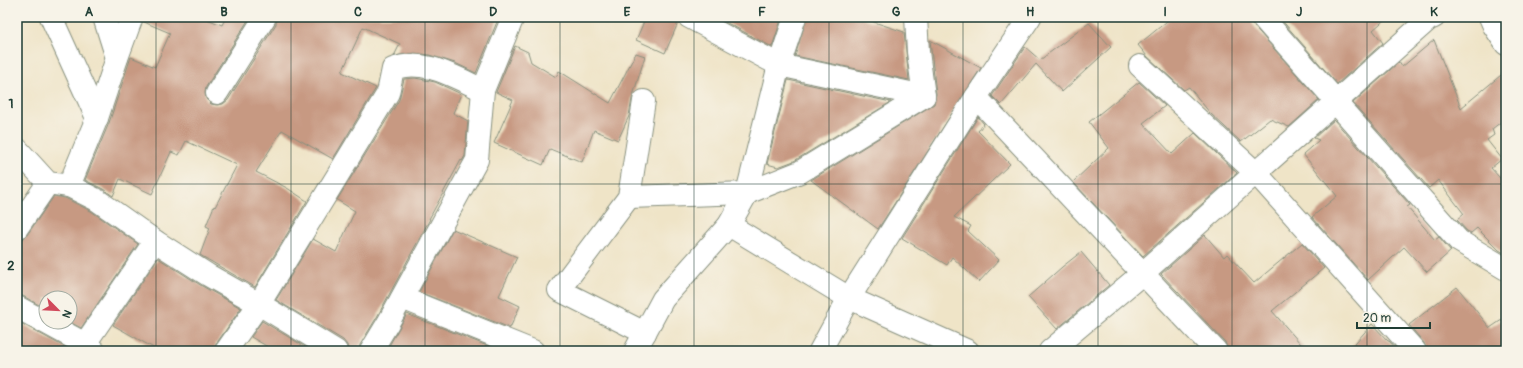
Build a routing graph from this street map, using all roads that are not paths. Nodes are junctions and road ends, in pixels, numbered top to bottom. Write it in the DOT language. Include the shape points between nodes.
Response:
graph roads {
  1 [pos="51,17"];
  2 [pos="104,17"];
  3 [pos="132,17"];
  4 [pos="265,17"];
  5 [pos="513,17"];
  6 [pos="689,17"];
  7 [pos="795,17"];
  8 [pos="916,17"];
  9 [pos="1030,17"];
  10 [pos="1262,17"];
  11 [pos="1434,17"];
  12 [pos="1490,17"];
  13 [pos="1506,44"];
  14 [pos="117,58"];
  15 [pos="779,65"];
  16 [pos="1140,66"];
  17 [pos="483,90"];
  18 [pos="217,93"];
  19 [pos="924,96"];
  20 [pos="976,97"];
  21 [pos="644,100"];
  22 [pos="1336,102"];
  23 [pos="97,118"];
  24 [pos="17,149"];
  25 [pos="1256,173"];
  26 [pos="48,183"];
  27 [pos="69,186"];
  28 [pos="747,193"];
  29 [pos="629,197"];
  30 [pos="729,225"];
  31 [pos="17,228"];
  32 [pos="155,241"];
  33 [pos="1506,269"];
  34 [pos="1143,273"];
  35 [pos="402,298"];
  36 [pos="849,298"];
  37 [pos="259,304"];
  38 [pos="17,307"];
  39 [pos="640,342"];
  40 [pos="86,349"];
  41 [pos="226,351"];
  42 [pos="336,351"];
  43 [pos="371,351"];
  44 [pos="532,351"];
  45 [pos="820,351"];
  46 [pos="968,351"];
  47 [pos="1050,351"];
  48 [pos="1216,351"];
  49 [pos="1415,351"];
  1 -- 23 [label="street"];
  2 -- 14 [label="street"];
  3 -- 14 [label="street"];
  4 -- 18 [label="street"];
  5 -- 17 [label="street"];
  6 -- 15 [label="street"];
  7 -- 15 [label="street"];
  8 -- 19 [label="street"];
  9 -- 20 [label="street"];
  10 -- 22 [label="street"];
  11 -- 22 [label="street"];
  12 -- 13 [label="street"];
  14 -- 23 [label="street"];
  15 -- 19 [label="street"];
  15 -- 28 [label="street"];
  16 -- 25 [label="street"];
  17 -- 35 [label="street" via="477,160"];
  17 -- 37 [label="street" via="423,65 404,65 393,69 388,93"];
  19 -- 28 [label="street" via="800,172"];
  20 -- 34 [label="street"];
  20 -- 36 [label="street"];
  21 -- 29 [label="street"];
  22 -- 25 [label="street"];
  22 -- 33 [label="street" via="1459,240"];
  23 -- 27 [label="street"];
  24 -- 26 [label="street"];
  25 -- 34 [label="street"];
  25 -- 49 [label="street"];
  26 -- 27 [label="street"];
  26 -- 31 [label="street"];
  27 -- 32 [label="street" via="97,200"];
  28 -- 29 [label="street"];
  28 -- 30 [label="street"];
  29 -- 39 [label="street" via="559,290"];
  30 -- 36 [label="street"];
  30 -- 39 [label="street" via="663,299"];
  32 -- 37 [label="street"];
  32 -- 40 [label="street"];
  34 -- 47 [label="street"];
  34 -- 48 [label="street"];
  35 -- 43 [label="street"];
  35 -- 44 [label="street"];
  36 -- 45 [label="street"];
  36 -- 46 [label="street"];
  37 -- 41 [label="street"];
  37 -- 42 [label="street"];
  38 -- 40 [label="street"];
}
